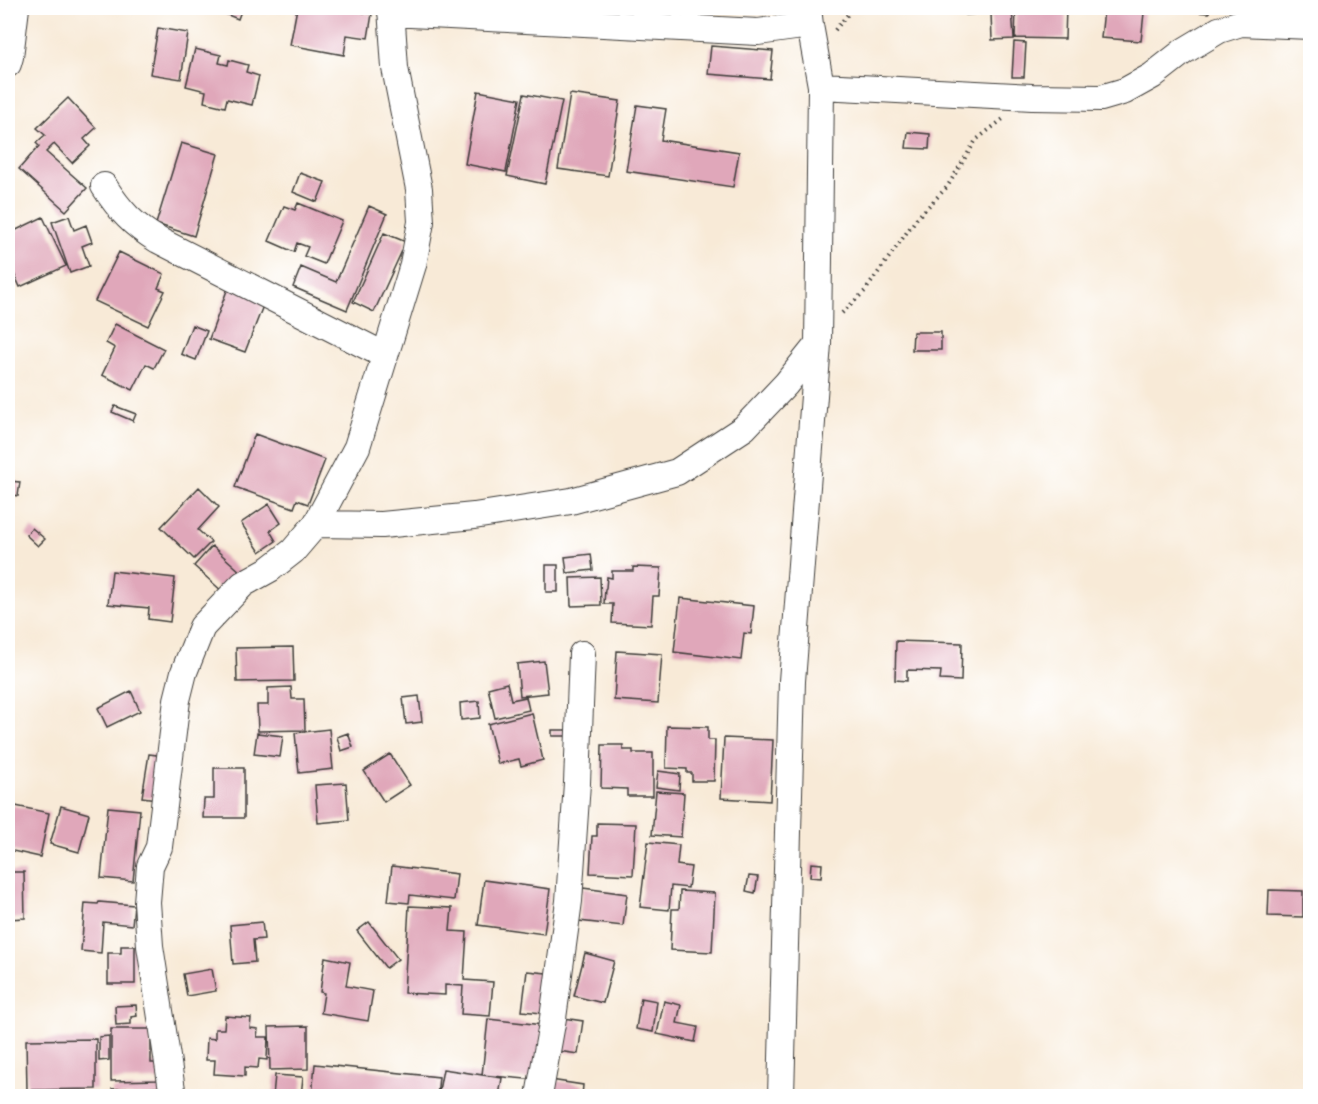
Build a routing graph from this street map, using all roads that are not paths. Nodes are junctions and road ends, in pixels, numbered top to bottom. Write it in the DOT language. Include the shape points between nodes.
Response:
graph roads {
  1 [pos="16,8"];
  2 [pos="391,10"];
  3 [pos="809,16"];
  4 [pos="1311,26"];
  5 [pos="8,64"];
  6 [pos="821,86"];
  7 [pos="104,186"];
  8 [pos="818,344"];
  9 [pos="384,355"];
  10 [pos="316,524"];
  11 [pos="582,654"];
  12 [pos="173,1096"];
  13 [pos="538,1096"];
  14 [pos="781,1096"];
  1 -- 5 [label="street"];
  2 -- 3 [label="street" via="758,32"];
  2 -- 9 [label="street" via="395,68 422,222 413,265"];
  3 -- 6 [label="street"];
  4 -- 6 [label="street" via="1241,23 1219,30 1152,76 1125,91 1101,98"];
  6 -- 8 [label="street"];
  7 -- 9 [label="street" via="118,208 158,240"];
  8 -- 10 [label="street" via="744,428 678,472 571,501 474,516 382,525"];
  8 -- 14 [label="street" via="792,681"];
  9 -- 10 [label="street" via="357,447"];
  10 -- 12 [label="street" via="293,551 243,584 202,627 184,672 159,847 150,866 147,902"];
  11 -- 13 [label="street" via="569,901 554,1018"];
}
